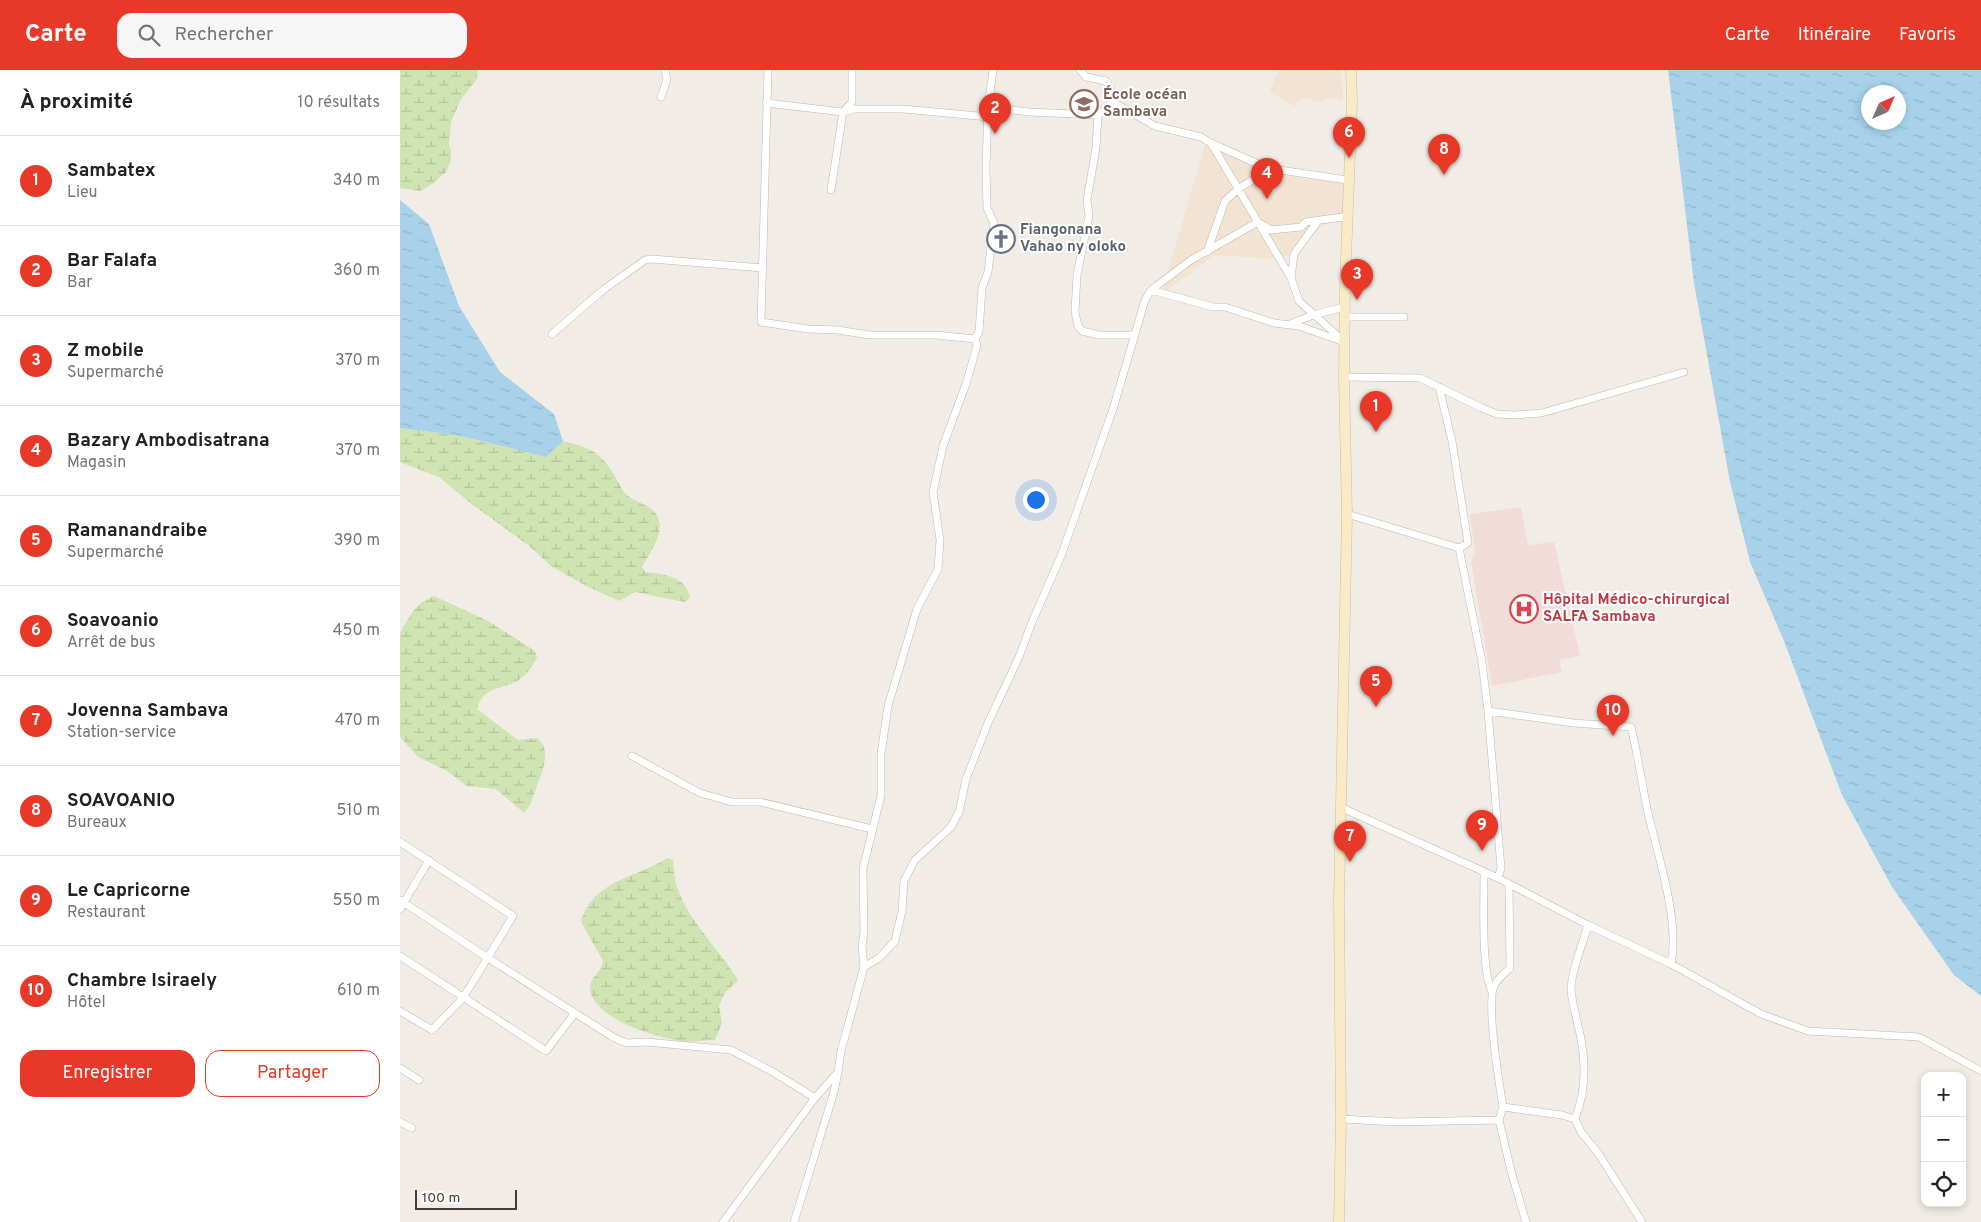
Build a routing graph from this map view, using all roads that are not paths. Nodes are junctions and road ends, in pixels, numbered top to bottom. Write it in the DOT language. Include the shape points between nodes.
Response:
graph roads {
  1 [pos="665,70"];
  2 [pos="768,70"];
  3 [pos="852,70"];
  4 [pos="993,70"];
  5 [pos="1080,70"];
  6 [pos="1351,70"];
  7 [pos="662,97"];
  8 [pos="1113,102"];
  9 [pos="766,103"];
  10 [pos="988,107"];
  11 [pos="843,112"];
  12 [pos="1098,115"];
  13 [pos="989,117"];
  14 [pos="1212,144"];
  15 [pos="1270,169"];
  16 [pos="1347,180"];
  17 [pos="1238,189"];
  18 [pos="830,190"];
  19 [pos="1347,217"];
  20 [pos="1318,221"];
  21 [pos="1258,222"];
  22 [pos="1207,252"];
  23 [pos="763,268"];
  24 [pos="1291,278"];
  25 [pos="1151,290"];
  26 [pos="1344,312"];
  27 [pos="1313,315"];
  28 [pos="1404,317"];
  29 [pos="1288,324"];
  30 [pos="552,334"];
  31 [pos="1134,335"];
  32 [pos="976,339"];
  33 [pos="1344,342"];
  34 [pos="1684,372"];
  35 [pos="1344,377"];
  36 [pos="1439,387"];
  37 [pos="1347,514"];
  38 [pos="1459,548"];
  39 [pos="1488,711"];
  40 [pos="632,756"];
  41 [pos="1340,807"];
  42 [pos="872,829"];
  43 [pos="400,842"];
  44 [pos="429,860"];
  45 [pos="1484,872"];
  46 [pos="1498,878"];
  47 [pos="1509,884"];
  48 [pos="401,904"];
  49 [pos="1588,925"];
  50 [pos="400,956"];
  51 [pos="488,958"];
  52 [pos="1671,964"];
  53 [pos="864,967"];
  54 [pos="1492,992"];
  55 [pos="463,998"];
  56 [pos="400,1011"];
  57 [pos="575,1013"];
  58 [pos="400,1068"];
  59 [pos="1981,1071"];
  60 [pos="838,1072"];
  61 [pos="420,1080"];
  62 [pos="815,1098"];
  63 [pos="1503,1107"];
  64 [pos="1341,1119"];
  65 [pos="1575,1119"];
  66 [pos="1499,1120"];
  67 [pos="400,1122"];
  68 [pos="412,1128"];
  69 [pos="723,1222"];
  70 [pos="794,1222"];
  71 [pos="1339,1222"];
  72 [pos="1526,1222"];
  73 [pos="1642,1222"];
  1 -- 7 [label="street" via="668,80"];
  2 -- 9 [label="street"];
  3 -- 11 [label="street" via="852,102"];
  4 -- 10 [label="street"];
  5 -- 8 [label="street" via="1086,77 1106,81"];
  6 -- 16 [label="main road"];
  8 -- 12 [label="street"];
  8 -- 14 [label="street" via="1155,126 1201,137"];
  9 -- 11 [label="street"];
  9 -- 23 [label="street"];
  10 -- 12 [label="street"];
  10 -- 13 [label="street"];
  11 -- 13 [label="street" via="903,109"];
  11 -- 18 [label="street"];
  12 -- 31 [label="street" via="1075,312 1082,331 1099,335"];
  13 -- 32 [label="street" via="987,208 994,223"];
  14 -- 15 [label="street"];
  14 -- 17 [label="street"];
  15 -- 16 [label="street"];
  15 -- 17 [label="street"];
  16 -- 19 [label="main road"];
  17 -- 21 [label="street"];
  17 -- 22 [label="street" via="1225,201"];
  19 -- 20 [label="street"];
  19 -- 26 [label="main road"];
  20 -- 21 [label="street" via="1306,222 1301,227 1271,230"];
  20 -- 24 [label="street" via="1294,254"];
  21 -- 22 [label="street"];
  21 -- 24 [label="street"];
  22 -- 25 [label="street"];
  23 -- 30 [label="street" via="645,260 603,290"];
  23 -- 32 [label="street" via="761,322 869,335 936,335"];
  24 -- 27 [label="street" via="1299,301"];
  25 -- 29 [label="street"];
  25 -- 31 [label="street"];
  26 -- 27 [label="street"];
  26 -- 28 [label="street"];
  26 -- 33 [label="main road"];
  27 -- 29 [label="street"];
  27 -- 33 [label="street"];
  29 -- 33 [label="street"];
  31 -- 53 [label="street" via="1108,425 1061,556 966,778 959,812 951,827 915,860 904,881 895,941 879,958"];
  32 -- 42 [label="street" via="966,384 943,446 934,492 940,540 938,569 917,609 888,706 881,795"];
  33 -- 35 [label="main road"];
  34 -- 36 [label="street" via="1532,414 1498,414"];
  35 -- 36 [label="street" via="1420,378"];
  35 -- 37 [label="main road"];
  36 -- 38 [label="street" via="1452,441 1468,543"];
  37 -- 38 [label="street"];
  37 -- 41 [label="main road"];
  38 -- 39 [label="street" via="1482,662"];
  39 -- 46 [label="street" via="1501,868"];
  39 -- 52 [label="street" via="1631,727 1669,902"];
  40 -- 42 [label="street" via="700,793 732,802 760,802"];
  41 -- 45 [label="street"];
  41 -- 64 [label="main road"];
  42 -- 53 [label="street" via="863,869"];
  43 -- 44 [label="street"];
  44 -- 48 [label="street"];
  44 -- 51 [label="street" via="514,916"];
  45 -- 46 [label="street"];
  45 -- 54 [label="street" via="1485,942 1488,984"];
  46 -- 47 [label="street"];
  47 -- 49 [label="street"];
  47 -- 54 [label="street" via="1510,968"];
  48 -- 51 [label="street"];
  49 -- 52 [label="street"];
  49 -- 65 [label="street" via="1571,989 1583,1066 1583,1088"];
  50 -- 55 [label="street"];
  51 -- 55 [label="street"];
  51 -- 57 [label="street"];
  52 -- 59 [label="street" via="1761,1014 1808,1031 1919,1037"];
  53 -- 60 [label="street"];
  54 -- 63 [label="street"];
  55 -- 56 [label="street" via="432,1030"];
  55 -- 57 [label="street" via="546,1051"];
  57 -- 62 [label="street" via="627,1042 731,1050"];
  58 -- 61 [label="street"];
  60 -- 62 [label="street"];
  60 -- 70 [label="street"];
  62 -- 69 [label="street"];
  63 -- 65 [label="street"];
  63 -- 66 [label="street"];
  64 -- 66 [label="street" via="1398,1122"];
  64 -- 71 [label="main road"];
  65 -- 73 [label="street"];
  66 -- 72 [label="street"];
  67 -- 68 [label="street"];
}
